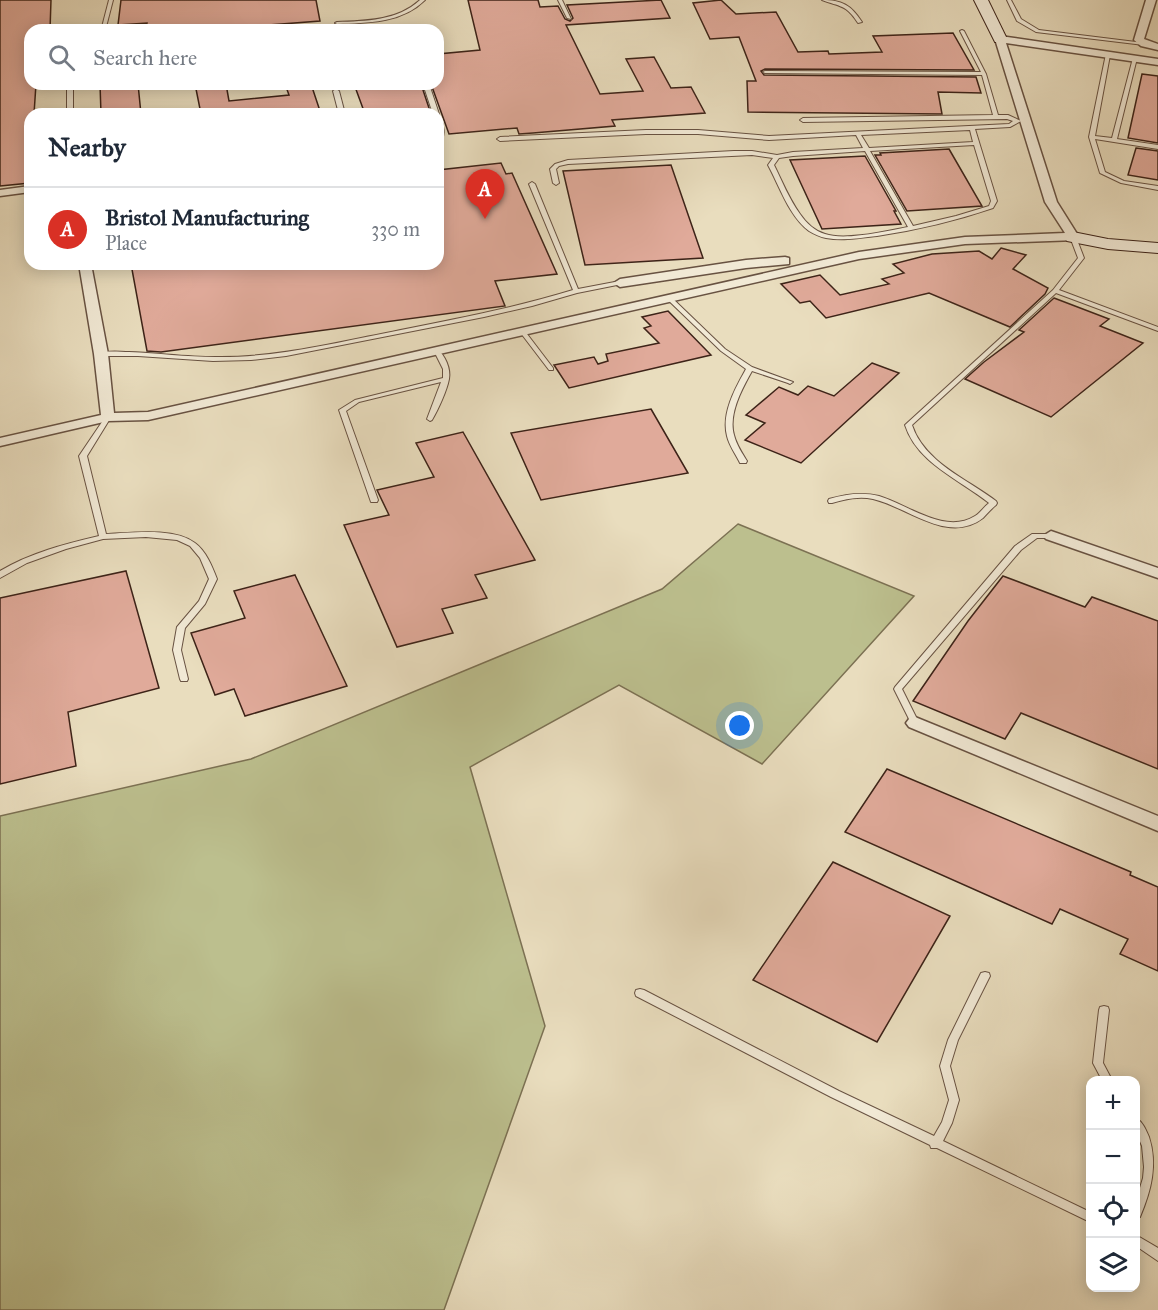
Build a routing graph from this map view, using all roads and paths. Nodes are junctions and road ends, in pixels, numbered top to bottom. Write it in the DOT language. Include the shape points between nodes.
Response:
graph roads {
  1 [pos="111,0"];
  2 [pos="423,0"];
  3 [pos="560,0"];
  4 [pos="824,0"];
  5 [pos="981,0"];
  6 [pos="1009,0"];
  7 [pos="1151,0"];
  8 [pos="569,18"];
  9 [pos="860,22"];
  10 [pos="337,23"];
  11 [pos="105,24"];
  12 [pos="962,31"];
  13 [pos="1000,39"];
  14 [pos="1144,44"];
  15 [pos="1158,47"];
  16 [pos="1108,55"];
  17 [pos="1135,58"];
  18 [pos="1158,62"];
  19 [pos="765,72"];
  20 [pos="984,74"];
  21 [pos="70,90"];
  22 [pos="428,90"];
  23 [pos="336,91"];
  24 [pos="70,108"];
  25 [pos="340,108"];
  26 [pos="434,108"];
  27 [pos="996,117"];
  28 [pos="804,120"];
  29 [pos="1021,121"];
  30 [pos="972,128"];
  31 [pos="858,134"];
  32 [pos="1092,136"];
  33 [pos="500,139"];
  34 [pos="1114,141"];
  35 [pos="976,143"];
  36 [pos="1158,147"];
  37 [pos="867,150"];
  38 [pos="777,158"];
  39 [pos="556,183"];
  40 [pos="532,184"];
  41 [pos="1158,188"];
  42 [pos="24,190"];
  43 [pos="0,193"];
  44 [pos="910,226"];
  45 [pos="1073,237"];
  46 [pos="1158,237"];
  47 [pos="1158,248"];
  48 [pos="819,262"];
  49 [pos="86,270"];
  50 [pos="620,284"];
  51 [pos="576,291"];
  52 [pos="1055,291"];
  53 [pos="669,298"];
  54 [pos="1158,329"];
  55 [pos="522,331"];
  56 [pos="437,351"];
  57 [pos="101,354"];
  58 [pos="750,368"];
  59 [pos="550,369"];
  60 [pos="446,379"];
  61 [pos="790,382"];
  62 [pos="108,417"];
  63 [pos="430,419"];
  64 [pos="0,442"];
  65 [pos="743,461"];
  66 [pos="374,500"];
  67 [pos="832,501"];
  68 [pos="1051,536"];
  69 [pos="103,537"];
  70 [pos="1158,573"];
  71 [pos="0,575"];
  72 [pos="184,679"];
  73 [pos="915,723"];
  74 [pos="1158,824"];
  75 [pos="984,976"];
  76 [pos="640,993"];
  77 [pos="1104,1010"];
  78 [pos="1105,1076"];
  79 [pos="1140,1128"];
  80 [pos="935,1144"];
  81 [pos="1140,1202"];
  82 [pos="1086,1215"];
  83 [pos="1140,1243"];
  84 [pos="1158,1255"];
  1 -- 11 [label="lane"];
  2 -- 10 [label="lane" via="404,14 370,22"];
  3 -- 8 [label="lane"];
  4 -- 9 [label="lane" via="853,9"];
  5 -- 13 [label="street"];
  6 -- 14 [label="lane" via="1019,20 1038,31"];
  7 -- 14 [label="street" via="1139,40"];
  12 -- 20 [label="lane"];
  13 -- 16 [label="street"];
  13 -- 29 [label="street"];
  14 -- 15 [label="street"];
  16 -- 17 [label="street"];
  16 -- 32 [label="lane"];
  17 -- 18 [label="street"];
  17 -- 34 [label="lane"];
  19 -- 20 [label="lane"];
  20 -- 27 [label="lane"];
  21 -- 24 [label="lane"];
  22 -- 26 [label="lane"];
  23 -- 25 [label="lane"];
  27 -- 28 [label="lane"];
  27 -- 29 [label="lane"];
  29 -- 30 [label="lane"];
  29 -- 45 [label="street" via="1051,202"];
  30 -- 31 [label="lane"];
  30 -- 35 [label="lane"];
  31 -- 33 [label="lane" via="769,138 645,132"];
  31 -- 37 [label="lane"];
  32 -- 34 [label="lane"];
  32 -- 41 [label="lane" via="1103,173 1123,182"];
  34 -- 36 [label="lane"];
  35 -- 37 [label="lane"];
  35 -- 44 [label="lane" via="994,201 991,207"];
  37 -- 38 [label="lane"];
  37 -- 44 [label="lane"];
  38 -- 39 [label="lane" via="734,153 568,162 554,169"];
  38 -- 44 [label="lane" via="771,165 803,222 813,230 843,238"];
  40 -- 51 [label="lane"];
  42 -- 43 [label="street"];
  45 -- 46 [label="street"];
  45 -- 47 [label="street"];
  45 -- 48 [label="street" via="1029,235 962,240"];
  45 -- 52 [label="lane" via="1081,258"];
  48 -- 50 [label="street" via="746,264"];
  48 -- 53 [label="street"];
  49 -- 57 [label="street"];
  50 -- 51 [label="lane"];
  51 -- 57 [label="lane" via="528,307 297,352 199,360"];
  52 -- 54 [label="lane"];
  52 -- 67 [label="lane" via="908,425 909,435 919,449 993,503 986,512 954,527 875,497"];
  53 -- 55 [label="street"];
  53 -- 58 [label="lane" via="723,350"];
  55 -- 56 [label="street"];
  55 -- 59 [label="lane"];
  56 -- 60 [label="lane" via="446,369"];
  56 -- 62 [label="street" via="148,416"];
  57 -- 62 [label="street"];
  58 -- 61 [label="lane"];
  58 -- 65 [label="lane" via="732,407 729,434"];
  60 -- 63 [label="lane"];
  60 -- 66 [label="lane" via="357,401 342,410"];
  62 -- 64 [label="street"];
  62 -- 69 [label="lane" via="83,456"];
  68 -- 70 [label="street"];
  68 -- 73 [label="lane" via="1035,536 1018,548 898,689"];
  69 -- 71 [label="lane" via="46,553"];
  69 -- 72 [label="lane" via="149,534 187,541 206,559 213,579 202,602 181,627 177,650"];
  73 -- 74 [label="street"];
  75 -- 80 [label="lane" via="945,1066 954,1100"];
  76 -- 80 [label="lane"];
  77 -- 78 [label="lane" via="1098,1063"];
  79 -- 81 [label="lane" via="1147,1138 1152,1169"];
  80 -- 82 [label="lane"];
  83 -- 84 [label="lane"];
}
